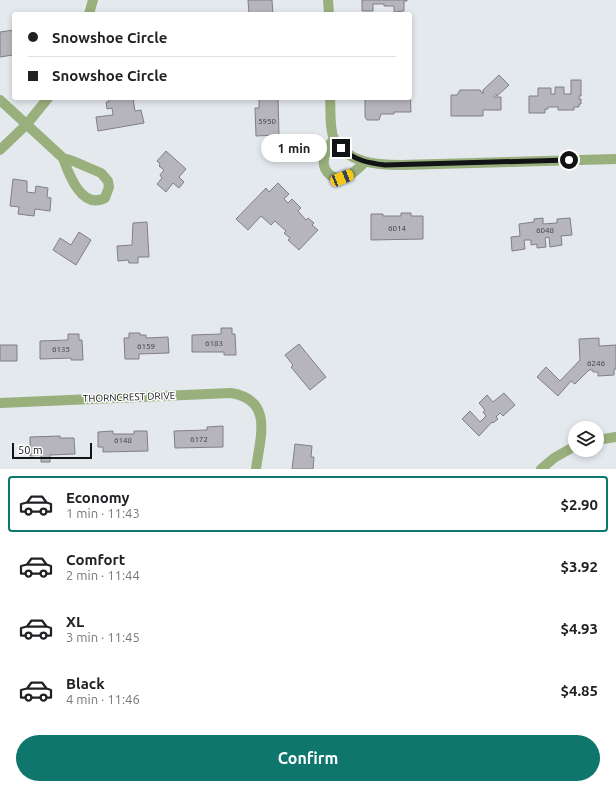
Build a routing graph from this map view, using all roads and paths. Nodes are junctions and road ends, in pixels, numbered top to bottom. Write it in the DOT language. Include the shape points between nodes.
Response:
graph roads {
  1 [pos="93,0"];
  2 [pos="328,0"];
  3 [pos="90,12"];
  4 [pos="329,12"];
  5 [pos="0,100"];
  6 [pos="46,100"];
  7 [pos="330,100"];
  8 [pos="27,124"];
  9 [pos="334,138"];
  10 [pos="0,150"];
  11 [pos="63,158"];
  12 [pos="616,159"];
  13 [pos="365,162"];
  14 [pos="0,403"];
  15 [pos="616,437"];
  16 [pos="604,439"];
  17 [pos="568,450"];
  18 [pos="256,469"];
  19 [pos="541,469"];
  1 -- 3 [label="street"];
  2 -- 4 [label="street"];
  5 -- 8 [label="street"];
  6 -- 8 [label="street"];
  7 -- 9 [label="street"];
  8 -- 10 [label="street"];
  8 -- 11 [label="street"];
  9 -- 13 [label="street" via="347,153"];
  9 -- 13 [label="street" via="324,158 325,168 333,177 342,178 349,175"];
  11 -- 11 [label="street" via="83,195 95,201 105,198 109,187 105,177"];
  12 -- 13 [label="street" via="401,165"];
  14 -- 18 [label="street, THORNCREST DRIVE" via="231,393 248,398 255,404 261,417"];
  15 -- 16 [label="street"];
  17 -- 19 [label="street"];
}
